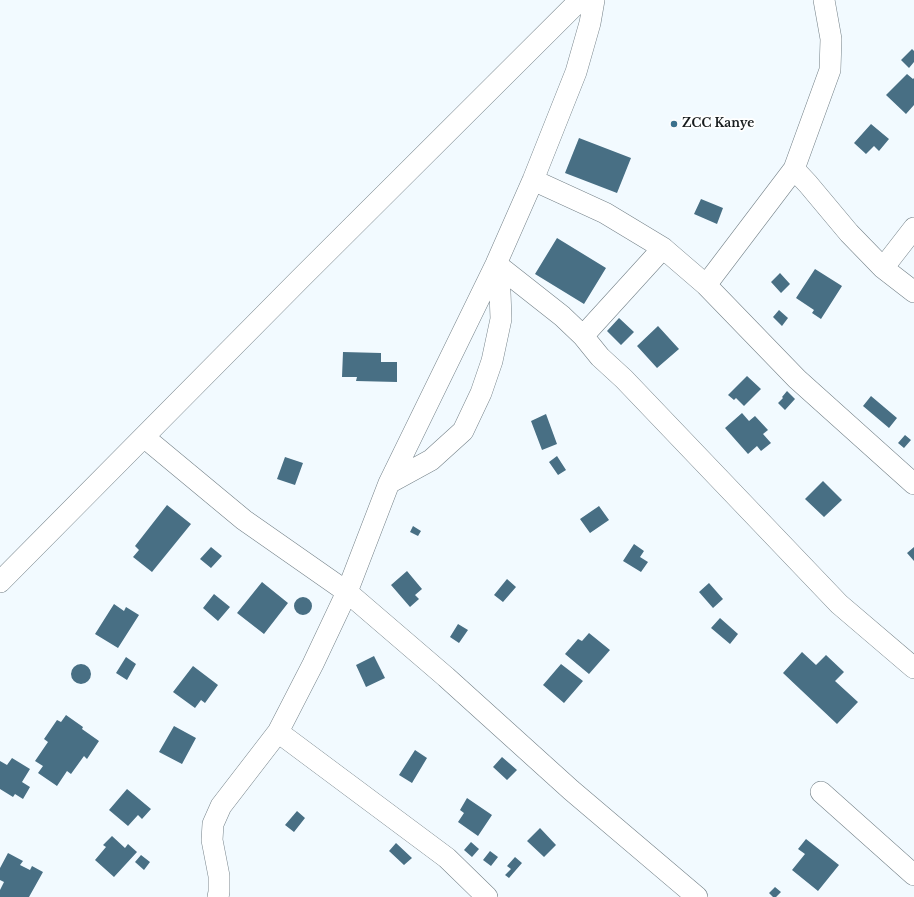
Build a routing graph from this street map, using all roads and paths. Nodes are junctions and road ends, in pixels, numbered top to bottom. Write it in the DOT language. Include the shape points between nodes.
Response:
graph roads {
  1 [pos="580,0"];
  2 [pos="594,0"];
  3 [pos="824,0"];
  4 [pos="794,170"];
  5 [pos="533,180"];
  6 [pos="914,228"];
  7 [pos="663,248"];
  8 [pos="496,264"];
  9 [pos="883,268"];
  10 [pos="706,285"];
  11 [pos="914,292"];
  12 [pos="583,336"];
  13 [pos="144,437"];
  14 [pos="389,483"];
  15 [pos="914,484"];
  16 [pos="0,582"];
  17 [pos="347,592"];
  18 [pos="914,668"];
  19 [pos="278,732"];
  20 [pos="821,792"];
  21 [pos="914,875"];
  22 [pos="222,895"];
  23 [pos="487,897"];
  24 [pos="697,897"];
  1 -- 13 [label="street"];
  2 -- 5 [label="street" via="576,72"];
  3 -- 4 [label="street" via="831,39 830,70"];
  4 -- 9 [label="street"];
  4 -- 10 [label="street"];
  5 -- 7 [label="street" via="605,213"];
  5 -- 8 [label="street"];
  6 -- 9 [label="street"];
  7 -- 10 [label="street"];
  7 -- 12 [label="street"];
  8 -- 12 [label="street" via="562,316"];
  8 -- 14 [label="street"];
  8 -- 14 [label="street" via="502,318 481,393 463,431 431,460"];
  9 -- 11 [label="street"];
  10 -- 15 [label="street" via="797,379"];
  12 -- 18 [label="street" via="600,357 839,604"];
  13 -- 16 [label="street"];
  13 -- 17 [label="street" via="244,520"];
  14 -- 17 [label="street"];
  17 -- 19 [label="street"];
  17 -- 24 [label="street" via="446,676 571,790"];
  19 -- 22 [label="street" via="221,806 213,824 212,840"];
  19 -- 23 [label="street" via="447,858"];
  20 -- 21 [label="street"];
}
